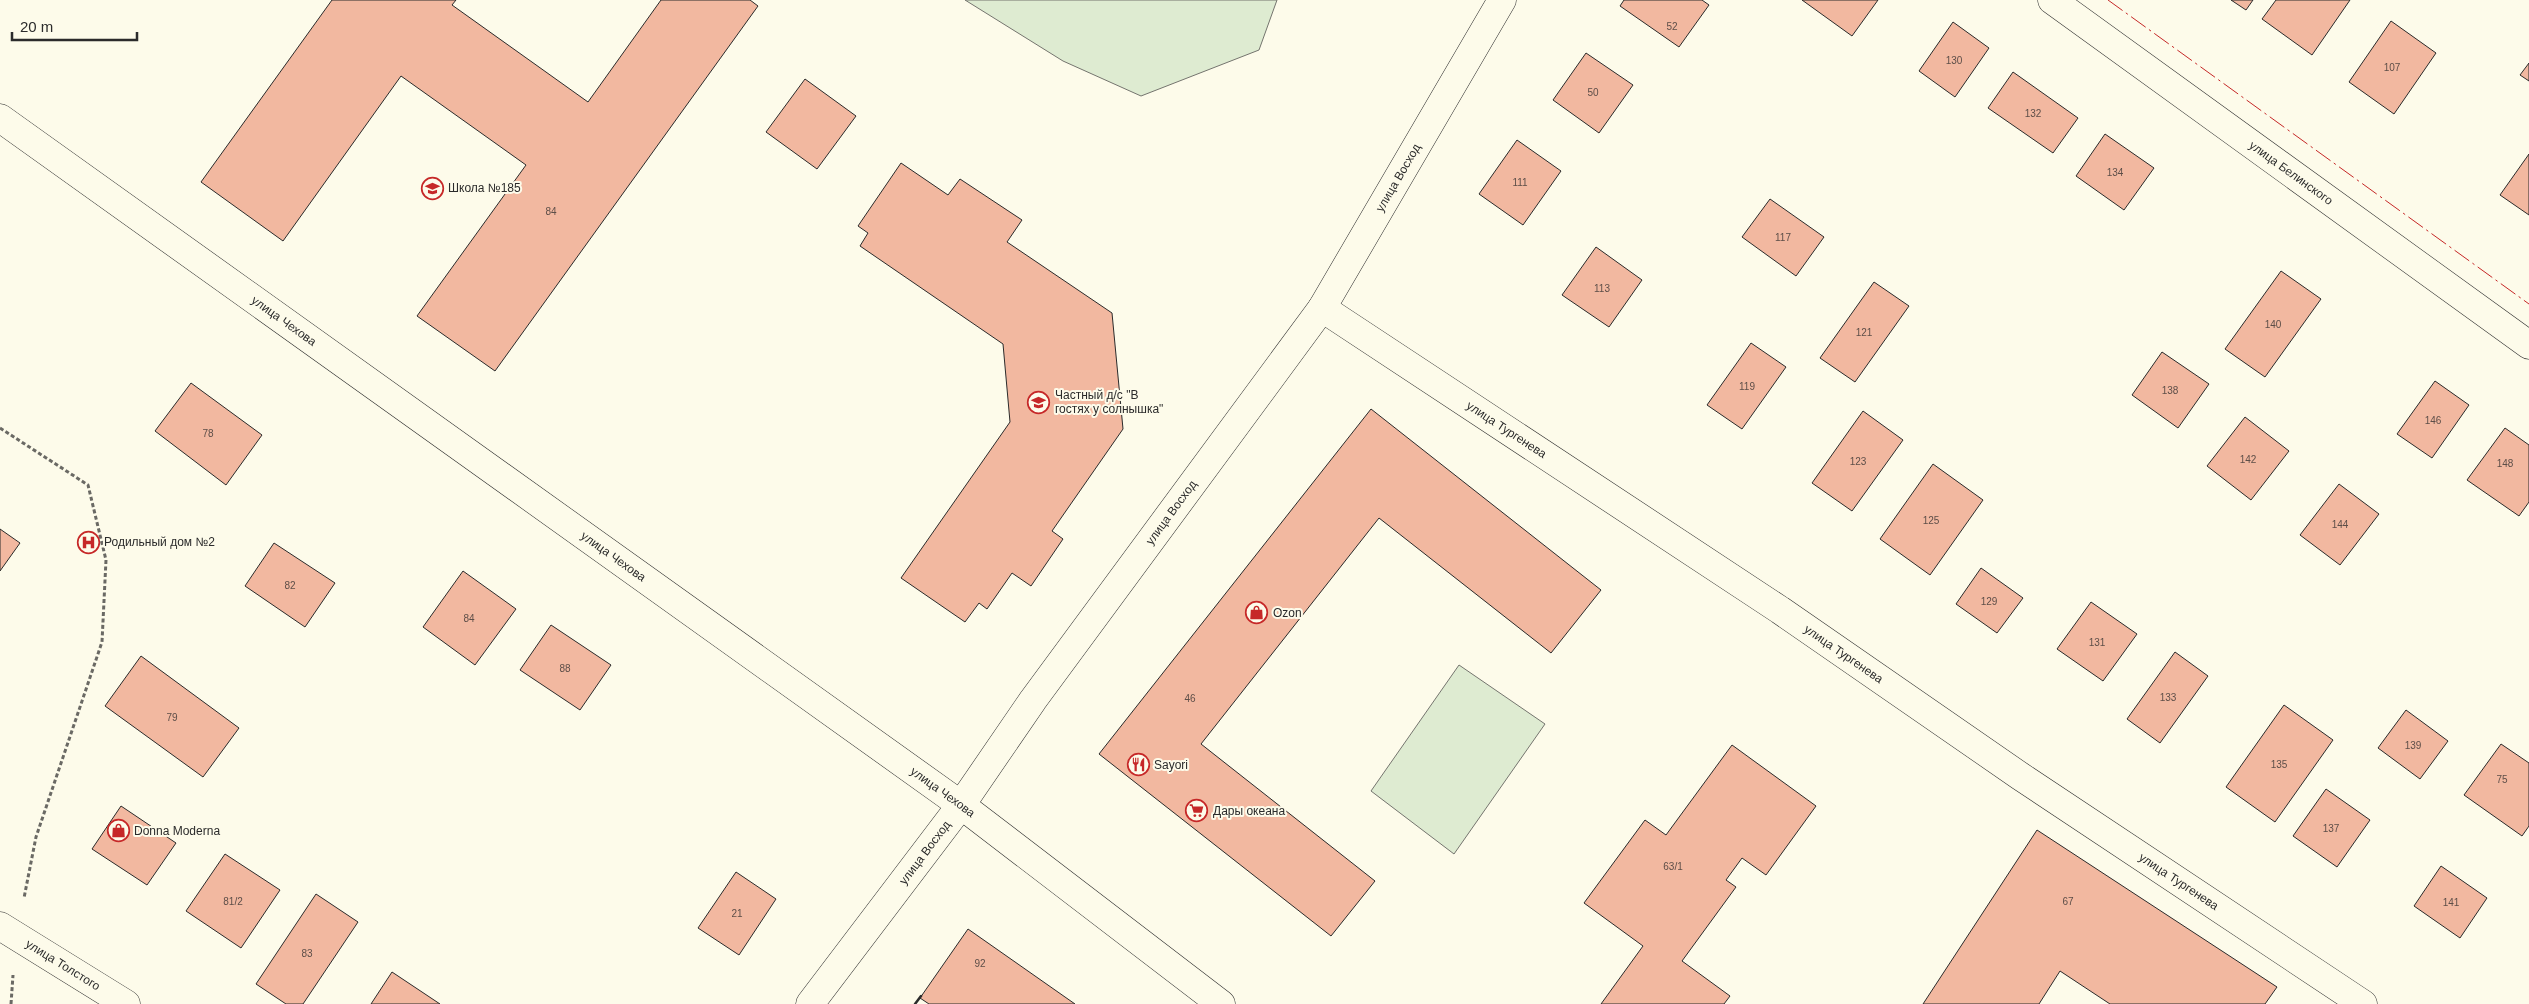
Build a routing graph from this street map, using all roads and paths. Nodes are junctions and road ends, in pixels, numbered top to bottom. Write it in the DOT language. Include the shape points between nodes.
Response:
graph roads {
  1 [pos="1502,0"];
  2 [pos="2052,0"];
  3 [pos="0,118"];
  4 [pos="1322,308"];
  5 [pos="2529,344"];
  6 [pos="0,428"];
  7 [pos="961,805"];
  8 [pos="8,932"];
  9 [pos="11,1004"];
  10 [pos="126,1004"];
  11 [pos="810,1004"];
  12 [pos="1220,1004"];
  13 [pos="2363,1004"];
  1 -- 4 [label="street, улица Восход"];
  2 -- 5 [label="street, улица Белинского"];
  3 -- 7 [label="street, улица Чехова"];
  4 -- 7 [label="street, улица Восход" via="1033,700"];
  4 -- 13 [label="street, улица Тургенева" via="1780,610 2028,782"];
  6 -- 8 [label="path" via="88,485 106,560 102,642 36,837"];
  7 -- 11 [label="street, улица Восход"];
  7 -- 12 [label="street, улица Чехова"];
  8 -- 9 [label="path"];
  8 -- 10 [label="street, улица Толстого"];
}
